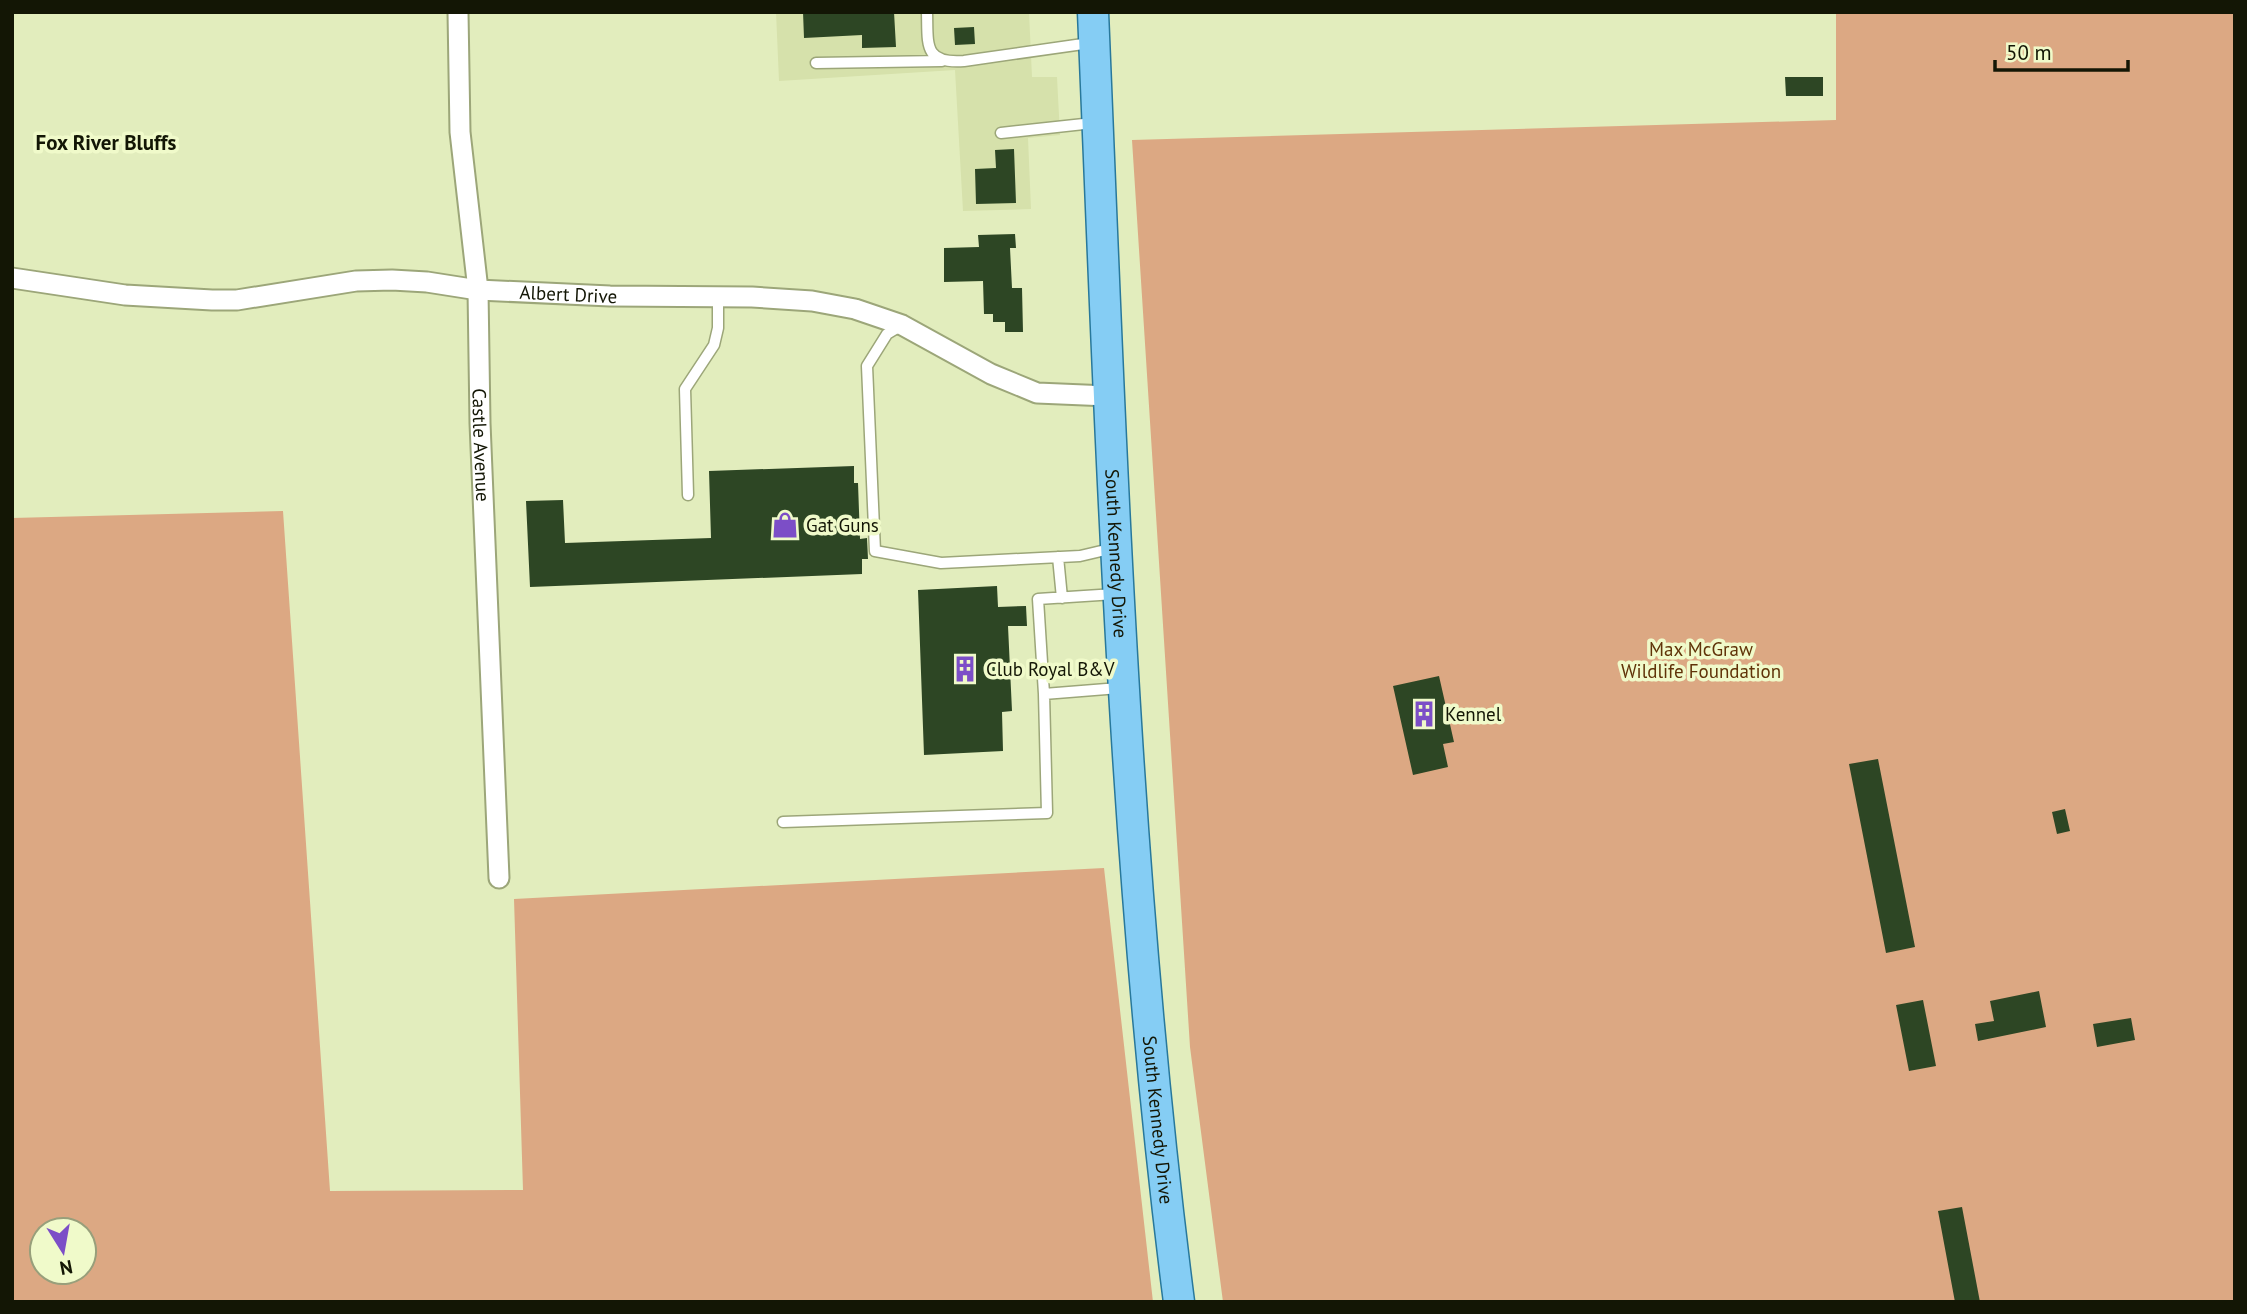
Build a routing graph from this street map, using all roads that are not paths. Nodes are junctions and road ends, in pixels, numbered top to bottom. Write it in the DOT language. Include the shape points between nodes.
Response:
graph roads {
  1 [pos="458,12"];
  2 [pos="927,12"];
  3 [pos="1093,12"];
  4 [pos="1094,43"];
  5 [pos="956,61"];
  6 [pos="816,62"];
  7 [pos="1097,123"];
  8 [pos="1001,133"];
  9 [pos="12,278"];
  10 [pos="478,290"];
  11 [pos="718,297"];
  12 [pos="902,325"];
  13 [pos="1108,397"];
  14 [pos="688,495"];
  15 [pos="1115,548"];
  16 [pos="1058,557"];
  17 [pos="1118,594"];
  18 [pos="1062,598"];
  19 [pos="1124,688"];
  20 [pos="1044,694"];
  21 [pos="783,822"];
  22 [pos="499,878"];
  23 [pos="1180,1302"];
  1 -- 10 [label="street, Castle Avenue" via="460,132"];
  2 -- 5 [label="lane" via="928,48 941,59"];
  3 -- 4 [label="main road, South Kennedy Drive"];
  4 -- 5 [label="lane"];
  4 -- 7 [label="main road, South Kennedy Drive"];
  5 -- 6 [label="lane"];
  7 -- 8 [label="lane"];
  7 -- 13 [label="main road, South Kennedy Drive"];
  9 -- 10 [label="street, Albert Drive" via="125,295 212,300 356,281 427,282"];
  10 -- 11 [label="street, Albert Drive"];
  10 -- 22 [label="street, Castle Avenue"];
  11 -- 12 [label="street, Albert Drive" via="834,304"];
  11 -- 14 [label="lane" via="713,345 685,388"];
  12 -- 13 [label="street, Albert Drive" via="991,374 1037,393"];
  12 -- 16 [label="lane" via="887,334 867,366 875,551 941,563"];
  13 -- 15 [label="main road, South Kennedy Drive"];
  15 -- 16 [label="lane"];
  15 -- 17 [label="main road, South Kennedy Drive"];
  16 -- 18 [label="lane"];
  17 -- 18 [label="lane"];
  17 -- 19 [label="main road, South Kennedy Drive"];
  18 -- 20 [label="lane" via="1038,599"];
  19 -- 20 [label="lane"];
  19 -- 23 [label="main road, South Kennedy Drive" via="1141,945"];
  20 -- 21 [label="lane" via="1047,813"];
}
